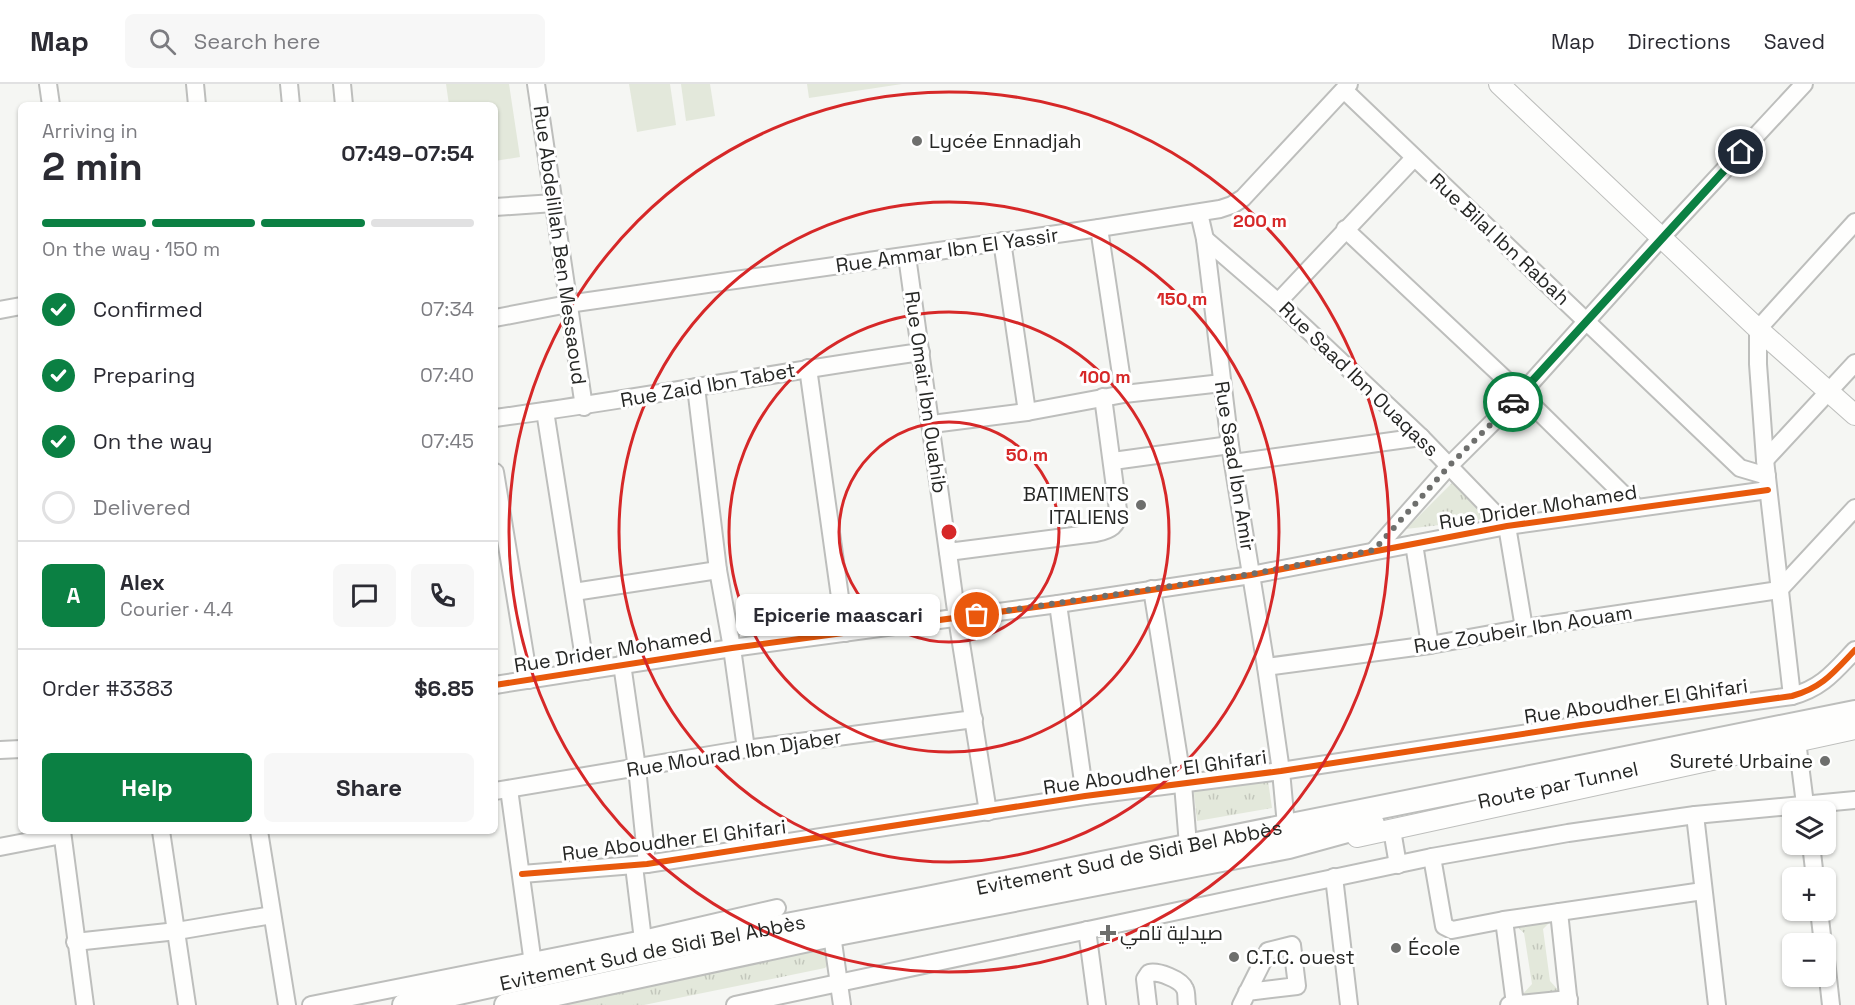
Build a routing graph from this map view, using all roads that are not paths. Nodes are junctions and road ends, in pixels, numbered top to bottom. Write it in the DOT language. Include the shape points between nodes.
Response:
graph roads {
  1 [pos="48,84"];
  2 [pos="195,84"];
  3 [pos="289,84"];
  4 [pos="342,84"];
  5 [pos="536,84"];
  6 [pos="1499,84"];
  7 [pos="1804,84"];
  8 [pos="1346,87"];
  9 [pos="51,102"];
  10 [pos="196,102"];
  11 [pos="291,102"];
  12 [pos="344,102"];
  13 [pos="1414,158"];
  14 [pos="555,203"];
  15 [pos="498,207"];
  16 [pos="1199,213"];
  17 [pos="1855,222"];
  18 [pos="1099,228"];
  19 [pos="1345,229"];
  20 [pos="1205,238"];
  21 [pos="1661,238"];
  22 [pos="1002,241"];
  23 [pos="907,256"];
  24 [pos="1278,302"];
  25 [pos="568,304"];
  26 [pos="18,307"];
  27 [pos="0,310"];
  28 [pos="498,317"];
  29 [pos="1587,321"];
  30 [pos="1758,329"];
  31 [pos="921,352"];
  32 [pos="1855,363"];
  33 [pos="808,368"];
  34 [pos="1222,384"];
  35 [pos="696,387"];
  36 [pos="1830,391"];
  37 [pos="1124,394"];
  38 [pos="1521,394"];
  39 [pos="1103,397"];
  40 [pos="584,406"];
  41 [pos="545,411"];
  42 [pos="1027,412"];
  43 [pos="1855,415"];
  44 [pos="498,418"];
  45 [pos="932,424"];
  46 [pos="1421,436"];
  47 [pos="1230,445"];
  48 [pos="1113,461"];
  49 [pos="1233,463"];
  50 [pos="1450,465"];
  51 [pos="1767,475"];
  52 [pos="498,491"];
  53 [pos="1637,508"];
  54 [pos="1855,508"];
  55 [pos="1507,526"];
  56 [pos="1414,544"];
  57 [pos="1374,550"];
  58 [pos="948,552"];
  59 [pos="718,570"];
  60 [pos="1251,574"];
  61 [pos="1152,589"];
  62 [pos="1779,590"];
  63 [pos="574,592"];
  64 [pos="1058,604"];
  65 [pos="957,618"];
  66 [pos="1524,628"];
  67 [pos="845,633"];
  68 [pos="1430,645"];
  69 [pos="732,648"];
  70 [pos="1855,650"];
  71 [pos="622,664"];
  72 [pos="1266,667"];
  73 [pos="586,671"];
  74 [pos="528,680"];
  75 [pos="498,685"];
  76 [pos="1792,696"];
  77 [pos="1855,704"];
  78 [pos="1855,712"];
  79 [pos="974,719"];
  80 [pos="1855,723"];
  81 [pos="1855,729"];
  82 [pos="1797,741"];
  83 [pos="18,749"];
  84 [pos="746,749"];
  85 [pos="0,750"];
  86 [pos="637,768"];
  87 [pos="1281,771"];
  88 [pos="1183,784"];
  89 [pos="502,790"];
  90 [pos="1085,796"];
  91 [pos="1855,800"];
  92 [pos="1805,801"];
  93 [pos="1836,803"];
  94 [pos="1782,810"];
  95 [pos="988,812"];
  96 [pos="1695,815"];
  97 [pos="1392,830"];
  98 [pos="58,834"];
  99 [pos="62,834"];
  100 [pos="161,834"];
  101 [pos="259,834"];
  102 [pos="1293,835"];
  103 [pos="1188,845"];
  104 [pos="0,847"];
  105 [pos="1432,857"];
  106 [pos="640,865"];
  107 [pos="1398,865"];
  108 [pos="522,874"];
  109 [pos="1334,877"];
  110 [pos="1703,891"];
  111 [pos="777,908"];
  112 [pos="1559,912"];
  113 [pos="272,915"];
  114 [pos="1504,920"];
  115 [pos="1087,930"];
  116 [pos="177,931"];
  117 [pos="832,935"];
  118 [pos="75,942"];
  119 [pos="644,946"];
  120 [pos="534,969"];
  121 [pos="839,982"];
  122 [pos="1829,987"];
  123 [pos="1569,1002"];
  124 [pos="84,1005"];
  125 [pos="187,1005"];
  126 [pos="287,1005"];
  127 [pos="311,1005"];
  128 [pos="404,1005"];
  129 [pos="506,1005"];
  130 [pos="735,1005"];
  131 [pos="842,1005"];
  132 [pos="1097,1005"];
  133 [pos="1148,1005"];
  134 [pos="1186,1005"];
  135 [pos="1349,1005"];
  136 [pos="1509,1005"];
  137 [pos="1515,1005"];
  138 [pos="1717,1005"];
  139 [pos="1831,1005"];
  1 -- 9 [label="street"];
  2 -- 10 [label="street"];
  3 -- 11 [label="street"];
  4 -- 12 [label="street"];
  5 -- 14 [label="street, Rue Abdelillah Ben Messaoud"];
  6 -- 21 [label="main road"];
  7 -- 21 [label="street"];
  8 -- 13 [label="street, Rue Bilal Ibn Rabah"];
  8 -- 16 [label="street, Rue Ammar Ibn El Yassir" via="1243,198 1232,205"];
  13 -- 19 [label="street"];
  13 -- 29 [label="street, Rue Bilal Ibn Rabah"];
  14 -- 15 [label="street"];
  14 -- 25 [label="street, Rue Abdelillah Ben Messaoud"];
  16 -- 18 [label="street, Rue Ammar Ibn El Yassir"];
  16 -- 20 [label="street, Rue Saad Ibn Amir"];
  17 -- 30 [label="street"];
  18 -- 22 [label="street, Rue Ammar Ibn El Yassir"];
  18 -- 37 [label="street"];
  19 -- 24 [label="street"];
  19 -- 38 [label="street"];
  20 -- 24 [label="street, Rue Saad Ibn Ouaqass"];
  20 -- 34 [label="street, Rue Saad Ibn Amir"];
  21 -- 29 [label="street"];
  21 -- 30 [label="main road"];
  22 -- 23 [label="street, Rue Ammar Ibn El Yassir"];
  22 -- 42 [label="street"];
  23 -- 25 [label="street, Rue Ammar Ibn El Yassir"];
  23 -- 31 [label="street, Rue Omair Ibn Ouahib"];
  24 -- 46 [label="street, Rue Saad Ibn Ouaqass"];
  25 -- 28 [label="street, Rue Ammar Ibn El Yassir"];
  25 -- 40 [label="street, Rue Abdelillah Ben Messaoud"];
  26 -- 27 [label="street"];
  29 -- 38 [label="street"];
  29 -- 51 [label="street, Rue Bilal Ibn Rabah" via="1740,468"];
  30 -- 36 [label="main road"];
  30 -- 51 [label="street"];
  31 -- 33 [label="street, Rue Zaid Ibn Tabet"];
  31 -- 45 [label="street, Rue Omair Ibn Ouahib"];
  32 -- 36 [label="street"];
  33 -- 35 [label="street, Rue Zaid Ibn Tabet"];
  33 -- 67 [label="street"];
  34 -- 37 [label="street"];
  34 -- 47 [label="street, Rue Saad Ibn Amir"];
  35 -- 40 [label="street, Rue Zaid Ibn Tabet"];
  35 -- 59 [label="street"];
  36 -- 43 [label="main road"];
  36 -- 51 [label="street"];
  37 -- 39 [label="street"];
  38 -- 50 [label="street"];
  38 -- 53 [label="street"];
  39 -- 42 [label="street"];
  39 -- 48 [label="street"];
  40 -- 41 [label="street, Rue Zaid Ibn Tabet"];
  41 -- 44 [label="street, Rue Zaid Ibn Tabet"];
  41 -- 63 [label="street"];
  42 -- 45 [label="street"];
  45 -- 58 [label="street, Rue Omair Ibn Ouahib"];
  46 -- 49 [label="street"];
  46 -- 50 [label="street, Rue Saad Ibn Ouaqass"];
  47 -- 48 [label="street"];
  47 -- 49 [label="street, Rue Saad Ibn Amir"];
  48 -- 58 [label="street" via="1119,516 1112,529"];
  49 -- 60 [label="street, Rue Saad Ibn Amir"];
  50 -- 55 [label="street, Rue Saad Ibn Ouaqass"];
  50 -- 57 [label="street"];
  51 -- 53 [label="street, Rue Drider Mohamed"];
  51 -- 62 [label="street"];
  52 -- 74 [label="street"];
  53 -- 55 [label="street, Rue Drider Mohamed"];
  54 -- 62 [label="street"];
  55 -- 56 [label="street, Rue Drider Mohamed"];
  55 -- 66 [label="street"];
  56 -- 57 [label="street, Rue Drider Mohamed"];
  56 -- 68 [label="street"];
  57 -- 60 [label="street, Rue Drider Mohamed"];
  58 -- 65 [label="street, Rue Omair Ibn Ouahib"];
  59 -- 63 [label="street"];
  59 -- 69 [label="street"];
  60 -- 61 [label="street, Rue Drider Mohamed"];
  60 -- 72 [label="street, Rue Saad Ibn Amir"];
  61 -- 64 [label="street, Rue Drider Mohamed"];
  61 -- 88 [label="street"];
  62 -- 66 [label="street, Rue Zoubeir Ibn Aouam"];
  62 -- 76 [label="street"];
  63 -- 73 [label="street"];
  64 -- 65 [label="street, Rue Drider Mohamed"];
  64 -- 90 [label="street"];
  65 -- 67 [label="street, Rue Drider Mohamed"];
  65 -- 79 [label="street, Rue Omair Ibn Ouahib"];
  66 -- 68 [label="street, Rue Zoubeir Ibn Aouam"];
  67 -- 69 [label="street, Rue Drider Mohamed"];
  68 -- 72 [label="street, Rue Zoubeir Ibn Aouam"];
  69 -- 71 [label="street, Rue Drider Mohamed"];
  69 -- 84 [label="street"];
  70 -- 76 [label="street, Rue Aboudher El Ghifari" via="1818,687"];
  71 -- 73 [label="street, Rue Drider Mohamed"];
  71 -- 86 [label="street"];
  72 -- 87 [label="street, Rue Saad Ibn Amir"];
  73 -- 74 [label="street, Rue Drider Mohamed"];
  74 -- 75 [label="street, Rue Drider Mohamed"];
  76 -- 87 [label="street, Rue Aboudher El Ghifari"];
  77 -- 102 [label="main road" via="1342,808"];
  78 -- 102 [label="highway, Evitement Sud de Sidi Bel Abbès"];
  79 -- 84 [label="street, Rue Mourad Ibn Djaber"];
  79 -- 95 [label="street, Rue Omair Ibn Ouahib"];
  80 -- 102 [label="highway, Route par Tunnel" via="1395,818"];
  81 -- 82 [label="main road"];
  82 -- 92 [label="street"];
  82 -- 97 [label="main road"];
  83 -- 85 [label="street"];
  84 -- 86 [label="street, Rue Mourad Ibn Djaber"];
  86 -- 89 [label="street, Rue Mourad Ibn Djaber"];
  86 -- 106 [label="street"];
  87 -- 88 [label="street, Rue Aboudher El Ghifari"];
  87 -- 102 [label="street, Rue Saad Ibn Amir"];
  88 -- 90 [label="street, Rue Aboudher El Ghifari"];
  88 -- 103 [label="street"];
  89 -- 108 [label="street"];
  90 -- 95 [label="street, Rue Aboudher El Ghifari"];
  91 -- 93 [label="street"];
  94 -- 96 [label="street"];
  95 -- 106 [label="street, Rue Aboudher El Ghifari"];
  96 -- 105 [label="street"];
  96 -- 110 [label="street"];
  97 -- 102 [label="main road" via="1331,842"];
  97 -- 107 [label="street"];
  98 -- 104 [label="street"];
  99 -- 118 [label="street"];
  100 -- 116 [label="street"];
  101 -- 113 [label="street"];
  102 -- 103 [label="highway, Evitement Sud de Sidi Bel Abbès"];
  102 -- 117 [label="highway, Evitement Sud de Sidi Bel Abbès"];
  103 -- 119 [label="highway, Evitement Sud de Sidi Bel Abbès" via="922,899"];
  105 -- 107 [label="street"];
  105 -- 114 [label="street" via="1447,929"];
  106 -- 108 [label="street, Rue Aboudher El Ghifari"];
  106 -- 119 [label="street"];
  107 -- 109 [label="street"];
  108 -- 120 [label="street"];
  109 -- 115 [label="street"];
  109 -- 135 [label="street"];
  110 -- 112 [label="street"];
  110 -- 138 [label="street"];
  111 -- 119 [label="street"];
  112 -- 114 [label="street"];
  112 -- 123 [label="street"];
  113 -- 116 [label="street"];
  113 -- 126 [label="street"];
  114 -- 137 [label="street"];
  115 -- 121 [label="street"];
  115 -- 132 [label="street"];
  116 -- 118 [label="street"];
  116 -- 125 [label="street"];
  117 -- 121 [label="street"];
  117 -- 129 [label="highway, Evitement Sud de Sidi Bel Abbès"];
  118 -- 124 [label="street"];
  119 -- 120 [label="highway, Evitement Sud de Sidi Bel Abbès"];
  120 -- 127 [label="street"];
  120 -- 128 [label="highway, Evitement Sud de Sidi Bel Abbès"];
  121 -- 130 [label="street"];
  121 -- 131 [label="street"];
  122 -- 139 [label="street"];
  123 -- 137 [label="street"];
  133 -- 134 [label="street" via="1145,979 1156,972 1180,983 1185,989"];
  136 -- 137 [label="street"];
}
